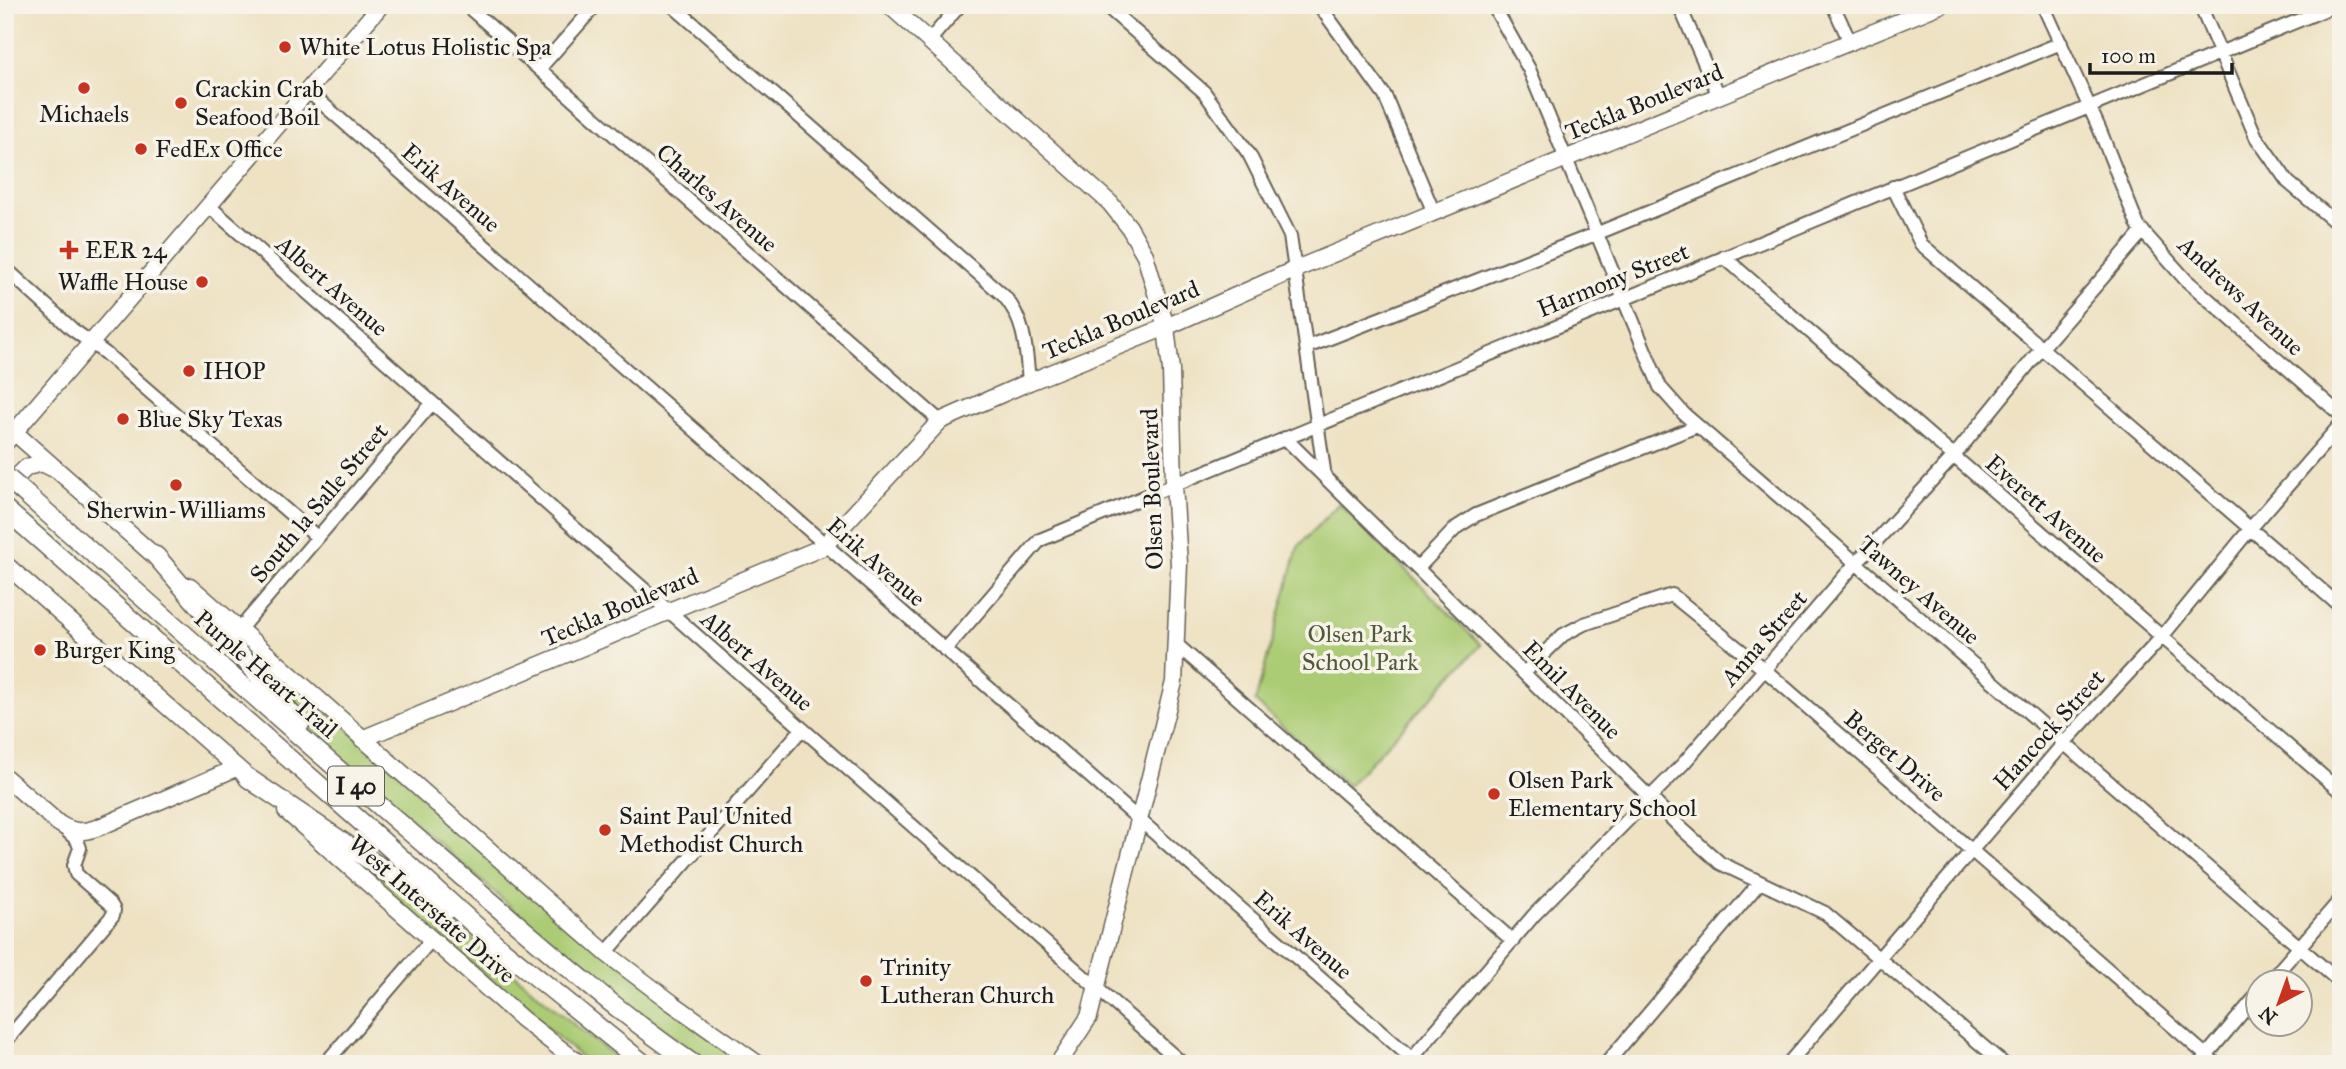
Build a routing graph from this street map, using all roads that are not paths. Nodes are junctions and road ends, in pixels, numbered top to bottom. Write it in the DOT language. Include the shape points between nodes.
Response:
graph roads {
  1 [pos="381,5"];
  2 [pos="466,5"];
  3 [pos="596,5"];
  4 [pos="672,5"];
  5 [pos="888,5"];
  6 [pos="960,5"];
  7 [pos="1105,5"];
  8 [pos="1493,5"];
  9 [pos="1679,5"];
  10 [pos="1833,5"];
  11 [pos="1940,5"];
  12 [pos="2043,5"];
  13 [pos="2200,5"];
  14 [pos="2338,6"];
  15 [pos="1326,8"];
  16 [pos="929,41"];
  17 [pos="1850,42"];
  18 [pos="2061,43"];
  19 [pos="2220,53"];
  20 [pos="539,69"];
  21 [pos="308,91"];
  22 [pos="1719,96"];
  23 [pos="2090,107"];
  24 [pos="1567,158"];
  25 [pos="1893,187"];
  26 [pos="209,206"];
  27 [pos="1434,212"];
  28 [pos="2341,227"];
  29 [pos="2143,231"];
  30 [pos="1598,233"];
  31 [pos="1724,257"];
  32 [pos="5,268"];
  33 [pos="1296,269"];
  34 [pos="1624,298"];
  35 [pos="1166,327"];
  36 [pos="92,343"];
  37 [pos="1307,347"];
  38 [pos="2041,349"];
  39 [pos="1029,382"];
  40 [pos="432,403"];
  41 [pos="2341,415"];
  42 [pos="940,421"];
  43 [pos="1319,424"];
  44 [pos="2341,424"];
  45 [pos="1697,426"];
  46 [pos="8,433"];
  47 [pos="1285,438"];
  48 [pos="1954,456"];
  49 [pos="61,472"];
  50 [pos="5,476"];
  51 [pos="1325,477"];
  52 [pos="1174,484"];
  53 [pos="5,488"];
  54 [pos="9,513"];
  55 [pos="2250,529"];
  56 [pos="317,537"];
  57 [pos="826,545"];
  58 [pos="156,556"];
  59 [pos="1856,563"];
  60 [pos="5,564"];
  61 [pos="1418,568"];
  62 [pos="2341,607"];
  63 [pos="669,611"];
  64 [pos="239,629"];
  65 [pos="2161,638"];
  66 [pos="1175,644"];
  67 [pos="945,650"];
  68 [pos="1765,670"];
  69 [pos="1524,673"];
  70 [pos="802,729"];
  71 [pos="362,739"];
  72 [pos="2064,743"];
  73 [pos="242,773"];
  74 [pos="5,777"];
  75 [pos="2341,792"];
  76 [pos="364,793"];
  77 [pos="1650,798"];
  78 [pos="1139,819"];
  79 [pos="58,823"];
  80 [pos="109,823"];
  81 [pos="1970,850"];
  82 [pos="80,851"];
  83 [pos="1760,882"];
  84 [pos="2341,899"];
  85 [pos="432,939"];
  86 [pos="1513,941"];
  87 [pos="498,946"];
  88 [pos="2298,947"];
  89 [pos="606,953"];
  90 [pos="1877,957"];
  91 [pos="2281,968"];
  92 [pos="2341,983"];
  93 [pos="1096,988"];
  94 [pos="2244,1013"];
  95 [pos="5,1042"];
  96 [pos="2207,1061"];
  97 [pos="1413,1062"];
  98 [pos="1999,1062"];
  99 [pos="325,1064"];
  100 [pos="580,1064"];
  101 [pos="644,1064"];
  102 [pos="693,1064"];
  103 [pos="758,1064"];
  104 [pos="1058,1064"];
  105 [pos="1183,1064"];
  106 [pos="1606,1064"];
  107 [pos="1788,1064"];
  1 -- 21 [label="main road"];
  2 -- 20 [label="street, Charles Avenue"];
  3 -- 20 [label="street"];
  4 -- 39 [label="street" via="1004,296 1023,328"];
  5 -- 16 [label="main road, Olsen Boulevard"];
  6 -- 16 [label="street"];
  7 -- 33 [label="street" via="1212,102 1249,154 1290,236"];
  8 -- 24 [label="street, Tawney Avenue" via="1529,69"];
  9 -- 22 [label="street"];
  10 -- 17 [label="street"];
  11 -- 17 [label="main road, Teckla Boulevard"];
  12 -- 18 [label="street, Andrews Avenue"];
  13 -- 19 [label="street"];
  14 -- 19 [label="street, Harmony Street"];
  15 -- 27 [label="street" via="1385,96"];
  16 -- 35 [label="main road, Olsen Boulevard" via="1110,203 1145,255"];
  17 -- 22 [label="main road, Teckla Boulevard"];
  18 -- 23 [label="street, Andrews Avenue"];
  18 -- 30 [label="street"];
  19 -- 23 [label="street, Harmony Street"];
  19 -- 28 [label="street" via="2256,137 2288,182"];
  20 -- 42 [label="street, Charles Avenue"];
  21 -- 26 [label="main road"];
  21 -- 57 [label="street, Erik Avenue"];
  22 -- 24 [label="main road, Teckla Boulevard"];
  23 -- 25 [label="street, Harmony Street"];
  23 -- 29 [label="street, Andrews Avenue"];
  24 -- 27 [label="main road, Teckla Boulevard"];
  24 -- 30 [label="street, Tawney Avenue"];
  25 -- 31 [label="street, Harmony Street"];
  25 -- 38 [label="street" via="1921,244"];
  26 -- 36 [label="main road"];
  26 -- 40 [label="street, Albert Avenue"];
  27 -- 33 [label="main road, Teckla Boulevard"];
  29 -- 38 [label="street, Anna Street"];
  29 -- 41 [label="street, Andrews Avenue" via="2185,279"];
  30 -- 34 [label="street, Tawney Avenue"];
  30 -- 37 [label="street"];
  31 -- 34 [label="street, Harmony Street"];
  31 -- 48 [label="street, Everett Avenue"];
  32 -- 36 [label="street"];
  33 -- 35 [label="main road, Teckla Boulevard"];
  33 -- 37 [label="street"];
  34 -- 43 [label="street, Harmony Street"];
  34 -- 45 [label="street, Tawney Avenue" via="1660,387"];
  35 -- 39 [label="main road, Teckla Boulevard"];
  35 -- 52 [label="main road, Olsen Boulevard"];
  36 -- 46 [label="main road"];
  36 -- 56 [label="street"];
  37 -- 43 [label="street"];
  38 -- 48 [label="street, Anna Street"];
  38 -- 55 [label="street"];
  39 -- 42 [label="main road, Teckla Boulevard"];
  40 -- 56 [label="street, South la Salle Street"];
  40 -- 63 [label="street, Albert Avenue"];
  42 -- 57 [label="main road, Teckla Boulevard"];
  43 -- 47 [label="street, Harmony Street"];
  43 -- 51 [label="street"];
  44 -- 55 [label="street, Hancock Street"];
  45 -- 59 [label="street, Tawney Avenue"];
  45 -- 61 [label="street" via="1476,514"];
  46 -- 49 [label="main road"];
  47 -- 51 [label="street, Emil Avenue"];
  47 -- 52 [label="street, Harmony Street"];
  48 -- 59 [label="street, Anna Street"];
  48 -- 65 [label="street, Everett Avenue"];
  49 -- 53 [label="main road" via="36,463 19,472"];
  49 -- 58 [label="main road"];
  50 -- 76 [label="highway, Purple Heart Trail / I 40, bridge"];
  51 -- 61 [label="street, Emil Avenue"];
  52 -- 66 [label="main road, Olsen Boulevard" via="1179,564"];
  52 -- 67 [label="street, Harmony Street" via="1040,540"];
  54 -- 87 [label="highway, Purple Heart Trail / I 40"];
  55 -- 62 [label="street"];
  55 -- 65 [label="street, Hancock Street"];
  56 -- 64 [label="street, South la Salle Street"];
  57 -- 63 [label="main road, Teckla Boulevard"];
  57 -- 67 [label="street, Erik Avenue"];
  58 -- 64 [label="main road"];
  58 -- 76 [label="highway"];
  59 -- 68 [label="street, Anna Street"];
  59 -- 72 [label="street, Tawney Avenue"];
  60 -- 73 [label="main road, West Interstate Drive"];
  61 -- 69 [label="street, Emil Avenue"];
  63 -- 70 [label="street, Albert Avenue"];
  63 -- 71 [label="main road, Teckla Boulevard"];
  64 -- 71 [label="main road"];
  65 -- 72 [label="street, Hancock Street"];
  65 -- 75 [label="street, Everett Avenue"];
  66 -- 78 [label="main road, Olsen Boulevard" via="1174,682"];
  66 -- 86 [label="street"];
  67 -- 78 [label="street, Erik Avenue"];
  68 -- 69 [label="street, Berget Drive" via="1672,595 1563,635"];
  68 -- 77 [label="street, Anna Street"];
  68 -- 81 [label="street, Berget Drive"];
  69 -- 77 [label="street, Emil Avenue"];
  70 -- 89 [label="street"];
  70 -- 93 [label="street, Albert Avenue"];
  71 -- 89 [label="main road"];
  72 -- 81 [label="street, Hancock Street"];
  72 -- 88 [label="street, Tawney Avenue"];
  73 -- 80 [label="main road"];
  73 -- 85 [label="main road, West Interstate Drive"];
  73 -- 87 [label="highway"];
  74 -- 79 [label="main road"];
  76 -- 102 [label="highway, Purple Heart Trail / I 40" via="582,981"];
  77 -- 83 [label="street, Emil Avenue" via="1720,863"];
  77 -- 86 [label="street, Anna Street"];
  78 -- 93 [label="main road, Olsen Boulevard"];
  78 -- 97 [label="street, Erik Avenue"];
  79 -- 80 [label="main road" via="83,832"];
  79 -- 82 [label="street" via="78,840"];
  80 -- 82 [label="street"];
  81 -- 90 [label="street, Hancock Street"];
  81 -- 96 [label="street, Berget Drive"];
  82 -- 95 [label="street" via="74,865 76,874 111,905 113,915"];
  83 -- 90 [label="street, Emil Avenue" via="1825,914"];
  83 -- 106 [label="street"];
  84 -- 88 [label="street"];
  85 -- 99 [label="street"];
  85 -- 100 [label="main road, West Interstate Drive"];
  86 -- 97 [label="street, Anna Street"];
  87 -- 101 [label="highway, Purple Heart Trail / I 40"];
  88 -- 91 [label="street"];
  88 -- 92 [label="street, Tawney Avenue"];
  89 -- 103 [label="main road"];
  90 -- 98 [label="street, Emil Avenue"];
  90 -- 107 [label="street, Hancock Street"];
  93 -- 104 [label="main road, Olsen Boulevard" via="1089,1017"];
  93 -- 105 [label="street, Albert Avenue"];
  94 -- 96 [label="street"];
}
